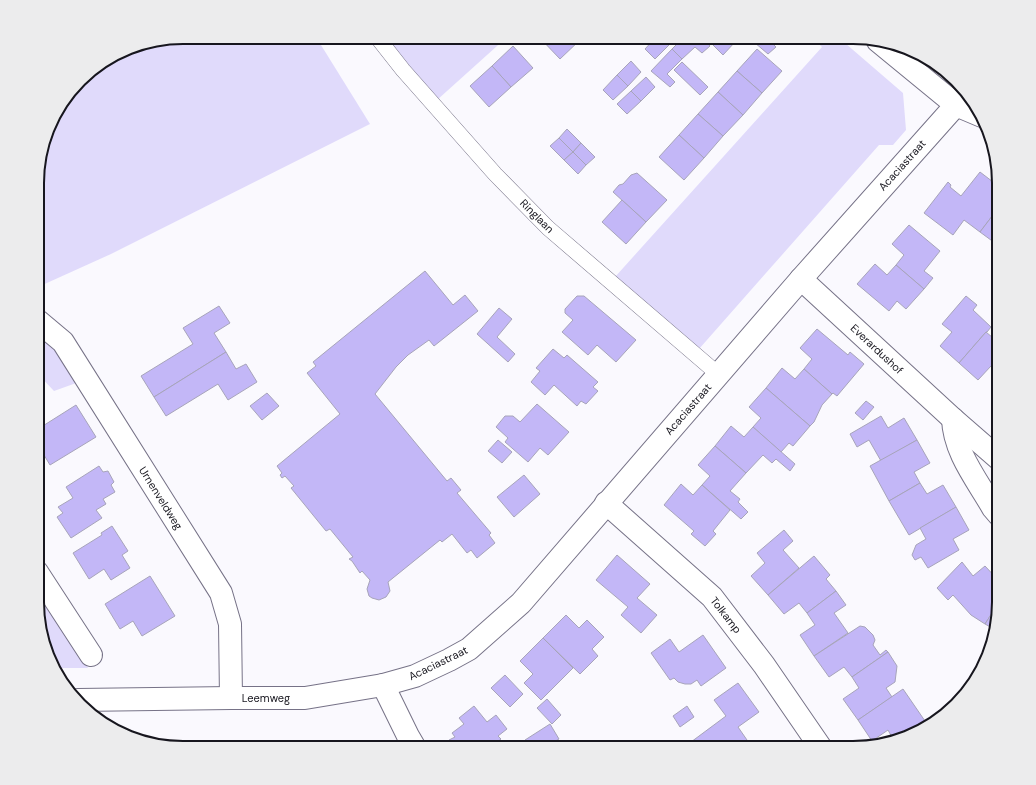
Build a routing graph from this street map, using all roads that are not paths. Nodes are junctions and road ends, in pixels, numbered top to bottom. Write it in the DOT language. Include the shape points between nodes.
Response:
graph roads {
  1 [pos="383,44"];
  2 [pos="890,49"];
  3 [pos="961,100"];
  4 [pos="969,106"];
  5 [pos="801,279"];
  6 [pos="44,325"];
  7 [pos="718,374"];
  8 [pos="953,419"];
  9 [pos="992,453"];
  10 [pos="606,503"];
  11 [pos="992,506"];
  12 [pos="44,583"];
  13 [pos="92,655"];
  14 [pos="383,685"];
  15 [pos="231,698"];
  16 [pos="85,700"];
  17 [pos="411,741"];
  18 [pos="816,741"];
  1 -- 7 [label="lane, Ringlaan" via="495,174 548,228"];
  2 -- 3 [label="street"];
  3 -- 4 [label="street"];
  3 -- 5 [label="street, Acaciastraat"];
  5 -- 7 [label="street, Acaciastraat"];
  5 -- 8 [label="street, Everardushof"];
  6 -- 15 [label="street, Urnenveldweg" via="63,342 221,593 230,624"];
  7 -- 10 [label="street, Acaciastraat"];
  8 -- 9 [label="street, Everardushof"];
  8 -- 11 [label="street" via="962,455"];
  10 -- 14 [label="street, Acaciastraat" via="520,603 469,648 415,676"];
  10 -- 18 [label="street, Tolkamp" via="712,597 764,665"];
  12 -- 13 [label="street"];
  14 -- 15 [label="street, Leemweg" via="305,698"];
  14 -- 17 [label="street"];
  15 -- 16 [label="street, Leemweg"];
}
